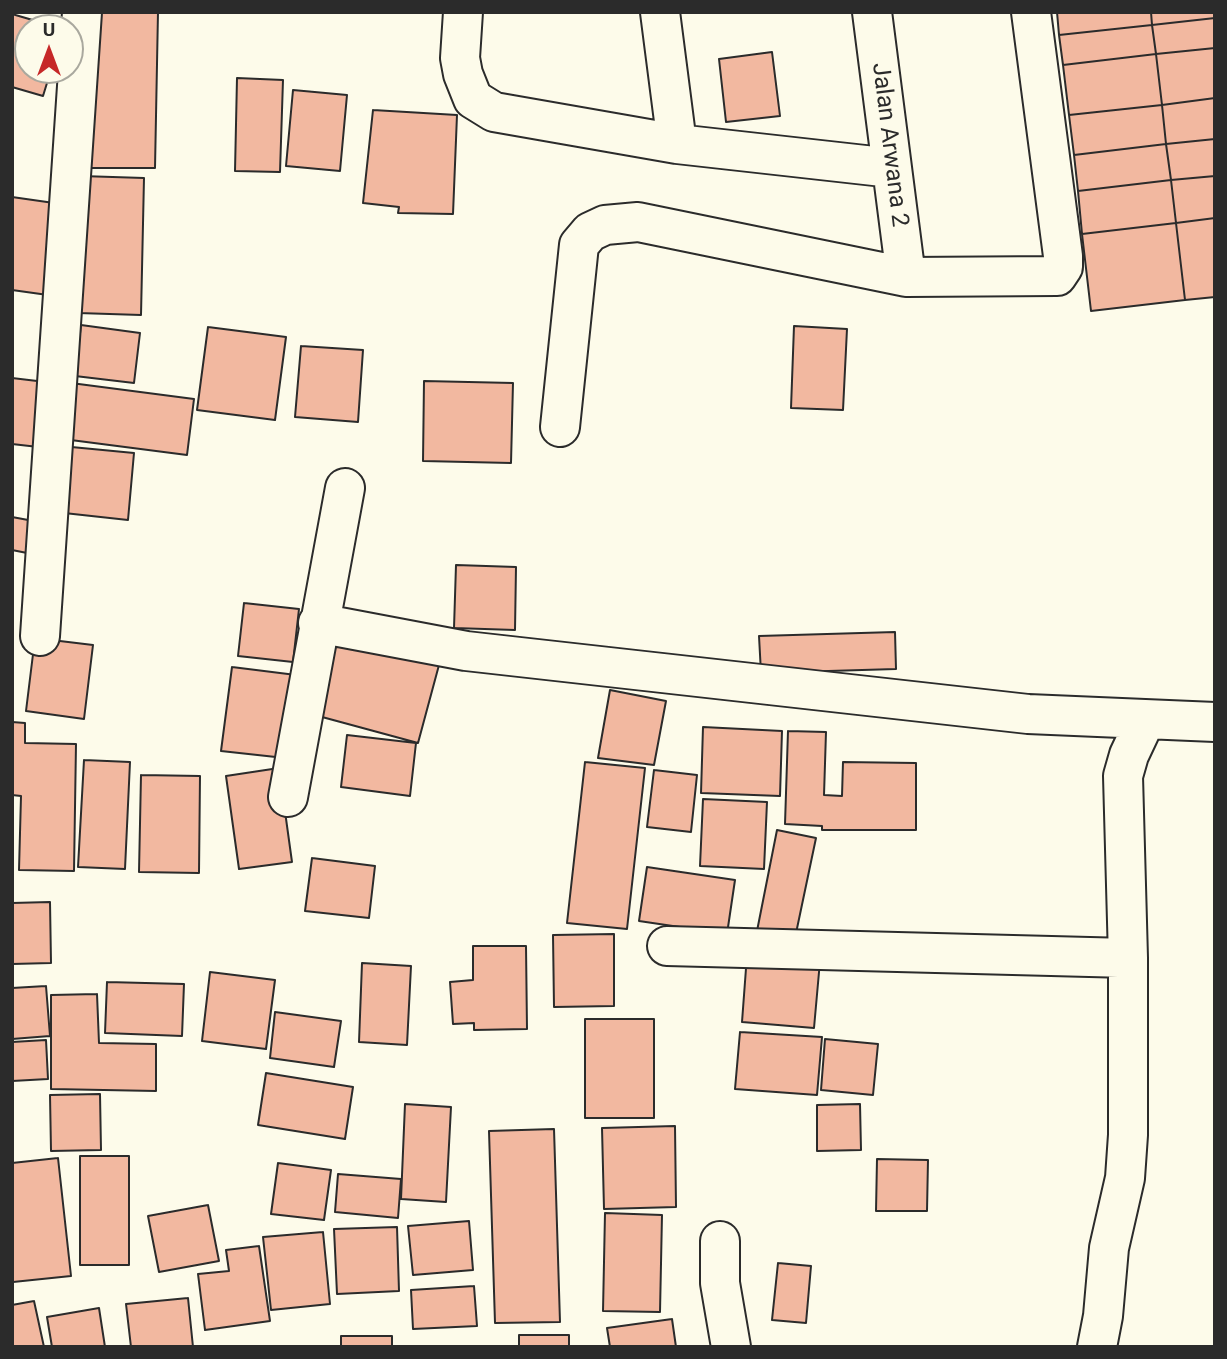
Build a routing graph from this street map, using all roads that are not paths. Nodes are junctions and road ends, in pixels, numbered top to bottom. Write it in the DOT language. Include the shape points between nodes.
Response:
graph roads {
  1 [pos="82,12"];
  2 [pos="463,12"];
  3 [pos="660,12"];
  4 [pos="872,12"];
  5 [pos="1031,12"];
  6 [pos="677,144"];
  7 [pos="892,168"];
  8 [pos="906,277"];
  9 [pos="560,427"];
  10 [pos="345,488"];
  11 [pos="318,623"];
  12 [pos="40,636"];
  13 [pos="1145,721"];
  14 [pos="1215,722"];
  15 [pos="288,797"];
  16 [pos="667,946"];
  17 [pos="1128,958"];
  18 [pos="720,1241"];
  19 [pos="731,1347"];
  20 [pos="1097,1347"];
  1 -- 12 [label="street"];
  2 -- 6 [label="street" via="463,74 474,99 494,112"];
  3 -- 6 [label="street"];
  4 -- 7 [label="street, Jalan Arwana 2"];
  5 -- 8 [label="street" via="1063,267 1057,276 1047,279"];
  6 -- 7 [label="street"];
  7 -- 8 [label="street, Jalan Arwana 2"];
  8 -- 9 [label="street" via="638,222 605,225 590,232 579,245"];
  10 -- 11 [label="street"];
  11 -- 13 [label="street" via="466,651 1014,713"];
  11 -- 15 [label="street"];
  13 -- 14 [label="street"];
  13 -- 17 [label="street" via="1124,776"];
  16 -- 17 [label="street"];
  17 -- 20 [label="street" via="1125,1178 1109,1248"];
  18 -- 19 [label="street" via="720,1283"];
}
